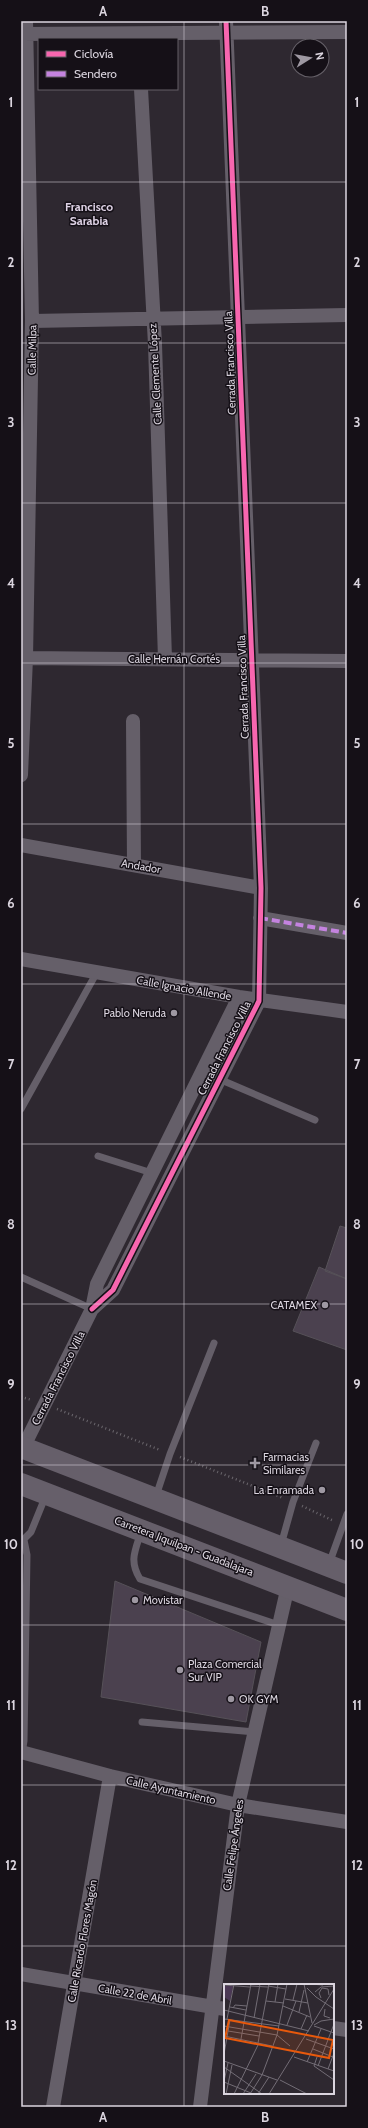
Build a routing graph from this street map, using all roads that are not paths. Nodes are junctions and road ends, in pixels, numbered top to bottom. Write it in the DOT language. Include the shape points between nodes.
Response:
graph roads {
  1 [pos="226,27"];
  2 [pos="24,30"];
  3 [pos="347,32"];
  4 [pos="138,36"];
  5 [pos="141,90"];
  6 [pos="347,315"];
  7 [pos="238,318"];
  8 [pos="152,319"];
  9 [pos="32,321"];
  10 [pos="26,658"];
  11 [pos="165,659"];
  12 [pos="252,660"];
  13 [pos="347,661"];
  14 [pos="23,696"];
  15 [pos="133,721"];
  16 [pos="21,775"];
  17 [pos="21,845"];
  18 [pos="134,864"];
  19 [pos="261,888"];
  20 [pos="260,918"];
  21 [pos="347,933"];
  22 [pos="21,959"];
  23 [pos="97,972"];
  24 [pos="239,998"];
  25 [pos="259,1001"];
  26 [pos="347,1012"];
  27 [pos="219,1079"];
  28 [pos="21,1109"];
  29 [pos="315,1120"];
  30 [pos="98,1156"];
  31 [pos="152,1173"];
  32 [pos="21,1277"];
  33 [pos="92,1309"];
  34 [pos="214,1343"];
  35 [pos="316,1443"];
  36 [pos="22,1448"];
  37 [pos="21,1484"];
  38 [pos="47,1494"];
  39 [pos="155,1499"];
  40 [pos="347,1514"];
  41 [pos="141,1530"];
  42 [pos="23,1541"];
  43 [pos="280,1547"];
  44 [pos="338,1569"];
  45 [pos="288,1586"];
  46 [pos="347,1610"];
  47 [pos="279,1625"];
  48 [pos="142,1722"];
  49 [pos="255,1732"];
  50 [pos="22,1752"];
  51 [pos="110,1776"];
  52 [pos="238,1804"];
  53 [pos="347,1822"];
  54 [pos="21,1974"];
  55 [pos="75,1983"];
  56 [pos="219,2008"];
  57 [pos="334,2028"];
  58 [pos="347,2030"];
  59 [pos="53,2107"];
  60 [pos="200,2107"];
  1 -- 3 [label="street"];
  1 -- 4 [label="street"];
  1 -- 7 [label="street, Cerrada Francisco Villa"];
  2 -- 4 [label="street"];
  2 -- 9 [label="street, Calle Milpa"];
  5 -- 8 [label="street, Calle Clemente López"];
  6 -- 7 [label="street"];
  7 -- 8 [label="street"];
  7 -- 12 [label="street, Cerrada Francisco Villa"];
  8 -- 9 [label="street"];
  8 -- 11 [label="street, Calle Clemente López"];
  9 -- 10 [label="street, Calle Milpa"];
  10 -- 11 [label="street, Calle Hernán Cortés"];
  10 -- 14 [label="street, Calle Milpa"];
  11 -- 12 [label="street, Calle Hernán Cortés"];
  12 -- 13 [label="street, Calle Hernán Cortés"];
  12 -- 19 [label="street, Cerrada Francisco Villa"];
  14 -- 16 [label="street, Calle Milpa"];
  15 -- 18 [label="street"];
  17 -- 18 [label="street, Andador"];
  18 -- 19 [label="street, Andador"];
  19 -- 20 [label="street, Cerrada Francisco Villa"];
  20 -- 21 [label="street"];
  20 -- 25 [label="street, Cerrada Francisco Villa"];
  22 -- 23 [label="street, Calle Ignacio Allende"];
  23 -- 24 [label="street, Calle Ignacio Allende"];
  23 -- 28 [label="lane"];
  24 -- 25 [label="street, Calle Ignacio Allende"];
  24 -- 31 [label="street, Cerrada Francisco Villa"];
  25 -- 26 [label="street, Calle Ignacio Allende"];
  25 -- 27 [label="street, Cerrada Francisco Villa"];
  27 -- 29 [label="lane"];
  27 -- 33 [label="street, Cerrada Francisco Villa" via="112,1290"];
  30 -- 31 [label="lane"];
  31 -- 33 [label="street, Cerrada Francisco Villa" via="97,1284"];
  32 -- 33 [label="lane"];
  33 -- 36 [label="street, Cerrada Francisco Villa"];
  34 -- 39 [label="lane"];
  35 -- 43 [label="lane" via="293,1502"];
  36 -- 39 [label="highway"];
  37 -- 38 [label="highway, Carretera Jiquilpan - Guadalajara"];
  38 -- 41 [label="highway, Carretera Jiquilpan - Guadalajara"];
  38 -- 42 [label="lane" via="31,1532"];
  39 -- 43 [label="highway"];
  40 -- 44 [label="lane" via="342,1525"];
  41 -- 45 [label="highway, Carretera Jiquilpan - Guadalajara"];
  41 -- 47 [label="lane" via="133,1559 134,1569 140,1580"];
  42 -- 50 [label="lane" via="28,1555"];
  43 -- 44 [label="highway"];
  45 -- 46 [label="highway, Carretera Jiquilpan - Guadalajara"];
  45 -- 47 [label="street, Calle Felipe Ángeles"];
  47 -- 49 [label="street, Calle Felipe Ángeles"];
  48 -- 49 [label="lane"];
  49 -- 52 [label="street, Calle Felipe Ángeles"];
  50 -- 51 [label="street, Calle Ayuntamiento"];
  51 -- 52 [label="street, Calle Ayuntamiento"];
  51 -- 55 [label="street, Calle Ricardo Flores Magón"];
  52 -- 53 [label="street, Calle Ayuntamiento"];
  52 -- 56 [label="street, Calle Felipe Ángeles"];
  54 -- 55 [label="street, Calle 22 de Abril"];
  55 -- 56 [label="street, Calle 22 de Abril"];
  55 -- 59 [label="street, Calle Ricardo Flores Magón"];
  56 -- 60 [label="street, Calle Felipe Ángeles"];
  57 -- 58 [label="street"];
}
